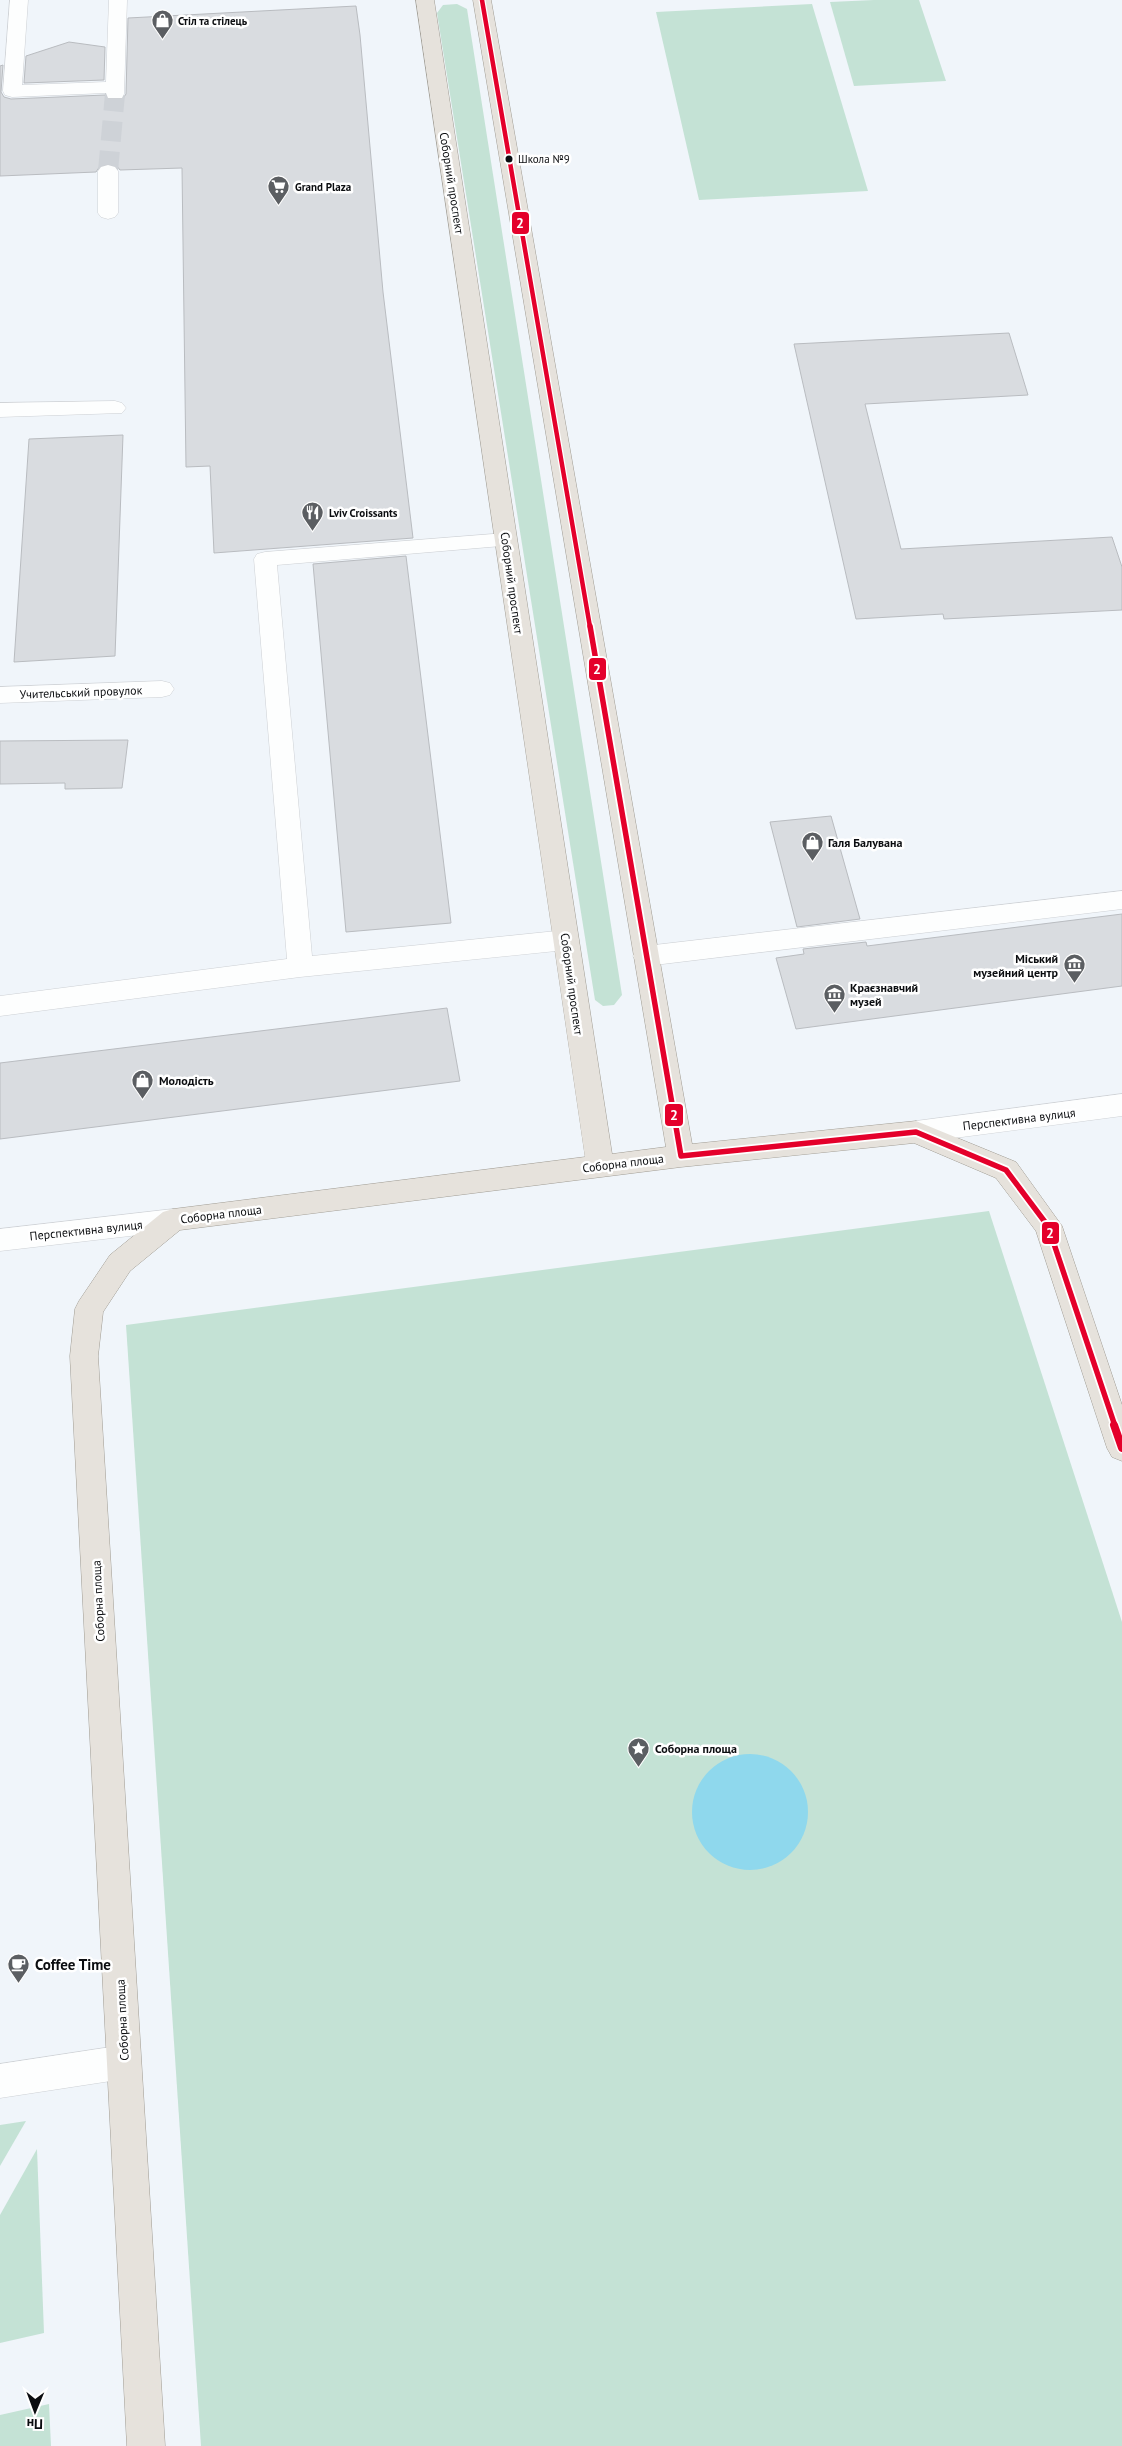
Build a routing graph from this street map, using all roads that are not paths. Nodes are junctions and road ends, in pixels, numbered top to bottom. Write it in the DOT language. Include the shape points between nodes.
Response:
graph roads {
  1 [pos="20,0"];
  2 [pos="118,0"];
  3 [pos="424,0"];
  4 [pos="482,0"];
  5 [pos="108,171"];
  6 [pos="108,213"];
  7 [pos="115,408"];
  8 [pos="0,410"];
  9 [pos="506,540"];
  10 [pos="162,689"];
  11 [pos="0,695"];
  12 [pos="1122,900"];
  13 [pos="566,940"];
  14 [pos="646,956"];
  15 [pos="300,967"];
  16 [pos="0,1006"];
  17 [pos="1122,1105"];
  18 [pos="916,1132"];
  19 [pos="681,1156"];
  20 [pos="600,1166"];
  21 [pos="173,1220"];
  22 [pos="0,1240"];
  23 [pos="1122,1448"];
  24 [pos="124,2062"];
  25 [pos="0,2081"];
  26 [pos="146,2446"];
  1 -- 2 [label="street" via="12,91 115,91"];
  3 -- 9 [label="main road, Соборний проспект"];
  4 -- 14 [label="main road"];
  5 -- 6 [label="street"];
  7 -- 8 [label="street"];
  9 -- 13 [label="main road, Соборний проспект"];
  9 -- 15 [label="street" via="265,558"];
  10 -- 11 [label="street, Учительський провулок"];
  12 -- 14 [label="street"];
  13 -- 15 [label="street"];
  13 -- 20 [label="main road, Соборний проспект"];
  14 -- 19 [label="main road"];
  15 -- 16 [label="street"];
  17 -- 18 [label="street, Перспективна вулиця"];
  18 -- 19 [label="main road, Соборна площа"];
  18 -- 23 [label="main road, Соборна площа" via="1006,1170 1048,1226"];
  19 -- 20 [label="main road, Соборна площа"];
  20 -- 21 [label="main road, Соборна площа"];
  21 -- 22 [label="street, Перспективна вулиця"];
  21 -- 24 [label="main road, Соборна площа" via="120,1262 89,1310 84,1356"];
  24 -- 25 [label="street"];
  24 -- 26 [label="main road, Соборна площа"];
}
